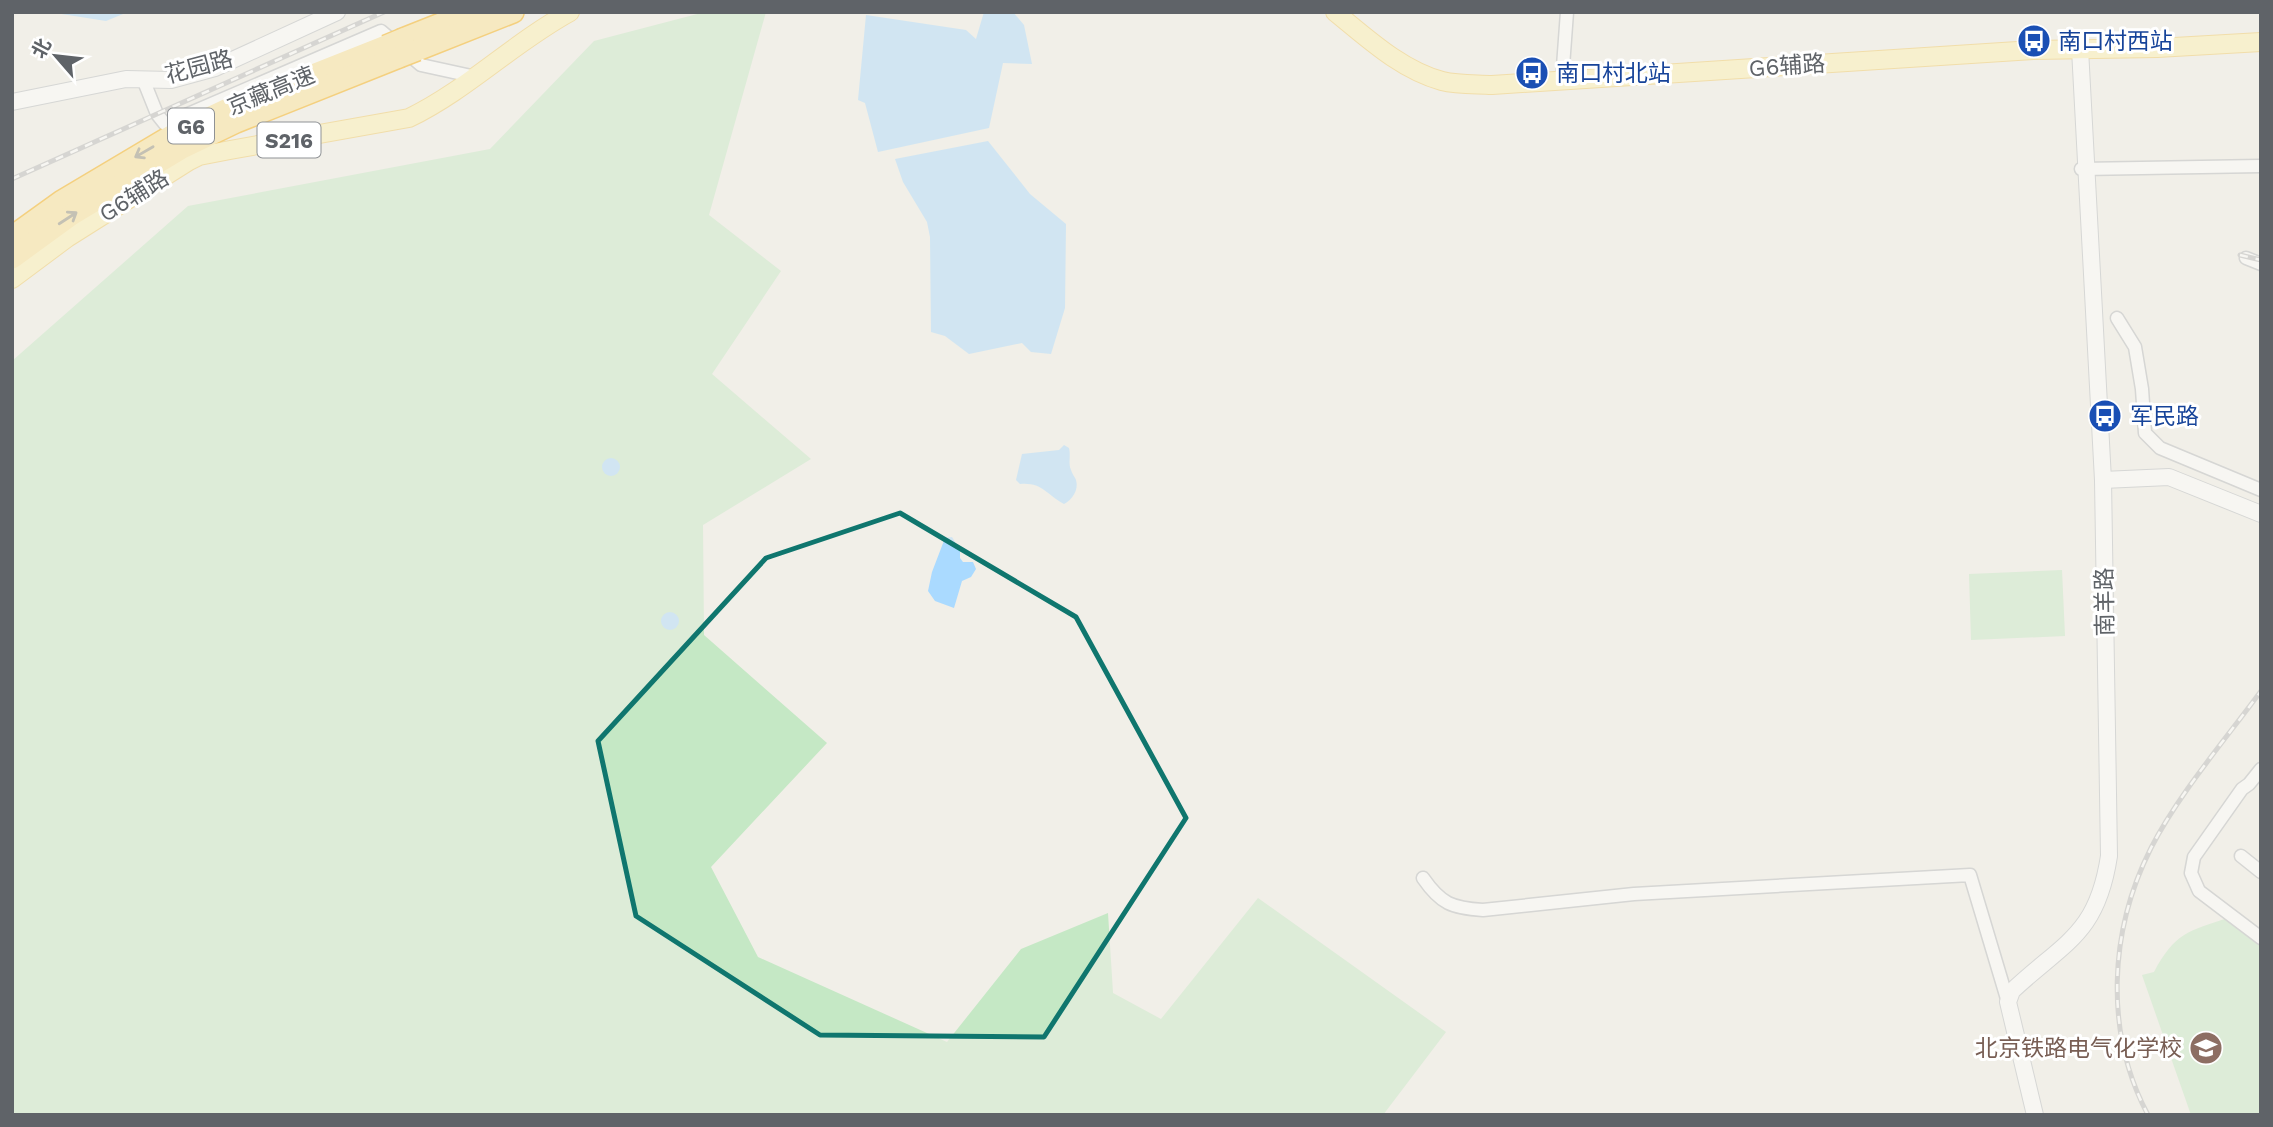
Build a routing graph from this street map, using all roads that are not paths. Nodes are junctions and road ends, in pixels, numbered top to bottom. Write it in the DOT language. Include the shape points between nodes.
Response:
graph roads {
  1 [pos="337,12"];
  2 [pos="471,12"];
  3 [pos="513,12"];
  4 [pos="570,12"];
  5 [pos="1335,12"];
  6 [pos="1567,12"];
  7 [pos="2261,42"];
  8 [pos="401,48"];
  9 [pos="2080,49"];
  10 [pos="476,77"];
  11 [pos="143,79"];
  12 [pos="1562,80"];
  13 [pos="12,102"];
  14 [pos="2261,166"];
  15 [pos="2084,169"];
  16 [pos="12,237"];
  17 [pos="12,258"];
  18 [pos="2246,258"];
  19 [pos="2261,264"];
  20 [pos="12,279"];
  21 [pos="2117,318"];
  22 [pos="2103,480"];
  23 [pos="2261,490"];
  24 [pos="2261,514"];
  25 [pos="2261,769"];
  26 [pos="2241,856"];
  27 [pos="2261,872"];
  28 [pos="1423,878"];
  29 [pos="2261,938"];
  30 [pos="2008,1002"];
  31 [pos="2035,1115"];
  1 -- 11 [label="street, 花园路" via="215,68 171,80"];
  2 -- 8 [label="highway, 京藏高速 / G6"];
  3 -- 8 [label="highway"];
  4 -- 10 [label="main road, G6辅路 / S216"];
  5 -- 12 [label="main road, G6辅路" via="1406,65 1443,81 1492,85"];
  6 -- 12 [label="street"];
  7 -- 9 [label="main road, G6辅路"];
  8 -- 16 [label="highway, 京藏高速 / G6, one-way" via="232,107 173,135 62,201"];
  17 -- 8 [label="highway, one-way" via="71,215 182,148"];
  9 -- 12 [label="main road, G6辅路"];
  9 -- 15 [label="street, 南羊路"];
  10 -- 11 [label="street" via="421,65 382,31 165,124"];
  10 -- 20 [label="main road, G6辅路 / S216" via="409,118 199,156 67,238"];
  11 -- 13 [label="street, 花园路"];
  14 -- 15 [label="street"];
  15 -- 22 [label="street, 南羊路"];
  18 -- 19 [label="street"];
  21 -- 23 [label="street" via="2135,347 2145,433 2160,448"];
  22 -- 24 [label="street" via="2169,477"];
  22 -- 30 [label="street, 南羊路" via="2106,876 2100,897 2078,934 2019,984"];
  25 -- 29 [label="street" via="2194,857 2191,873 2199,891"];
  26 -- 27 [label="street"];
  28 -- 30 [label="street" via="1435,896 1458,908 1483,909 1634,894 1970,874"];
  30 -- 31 [label="street"];
}
